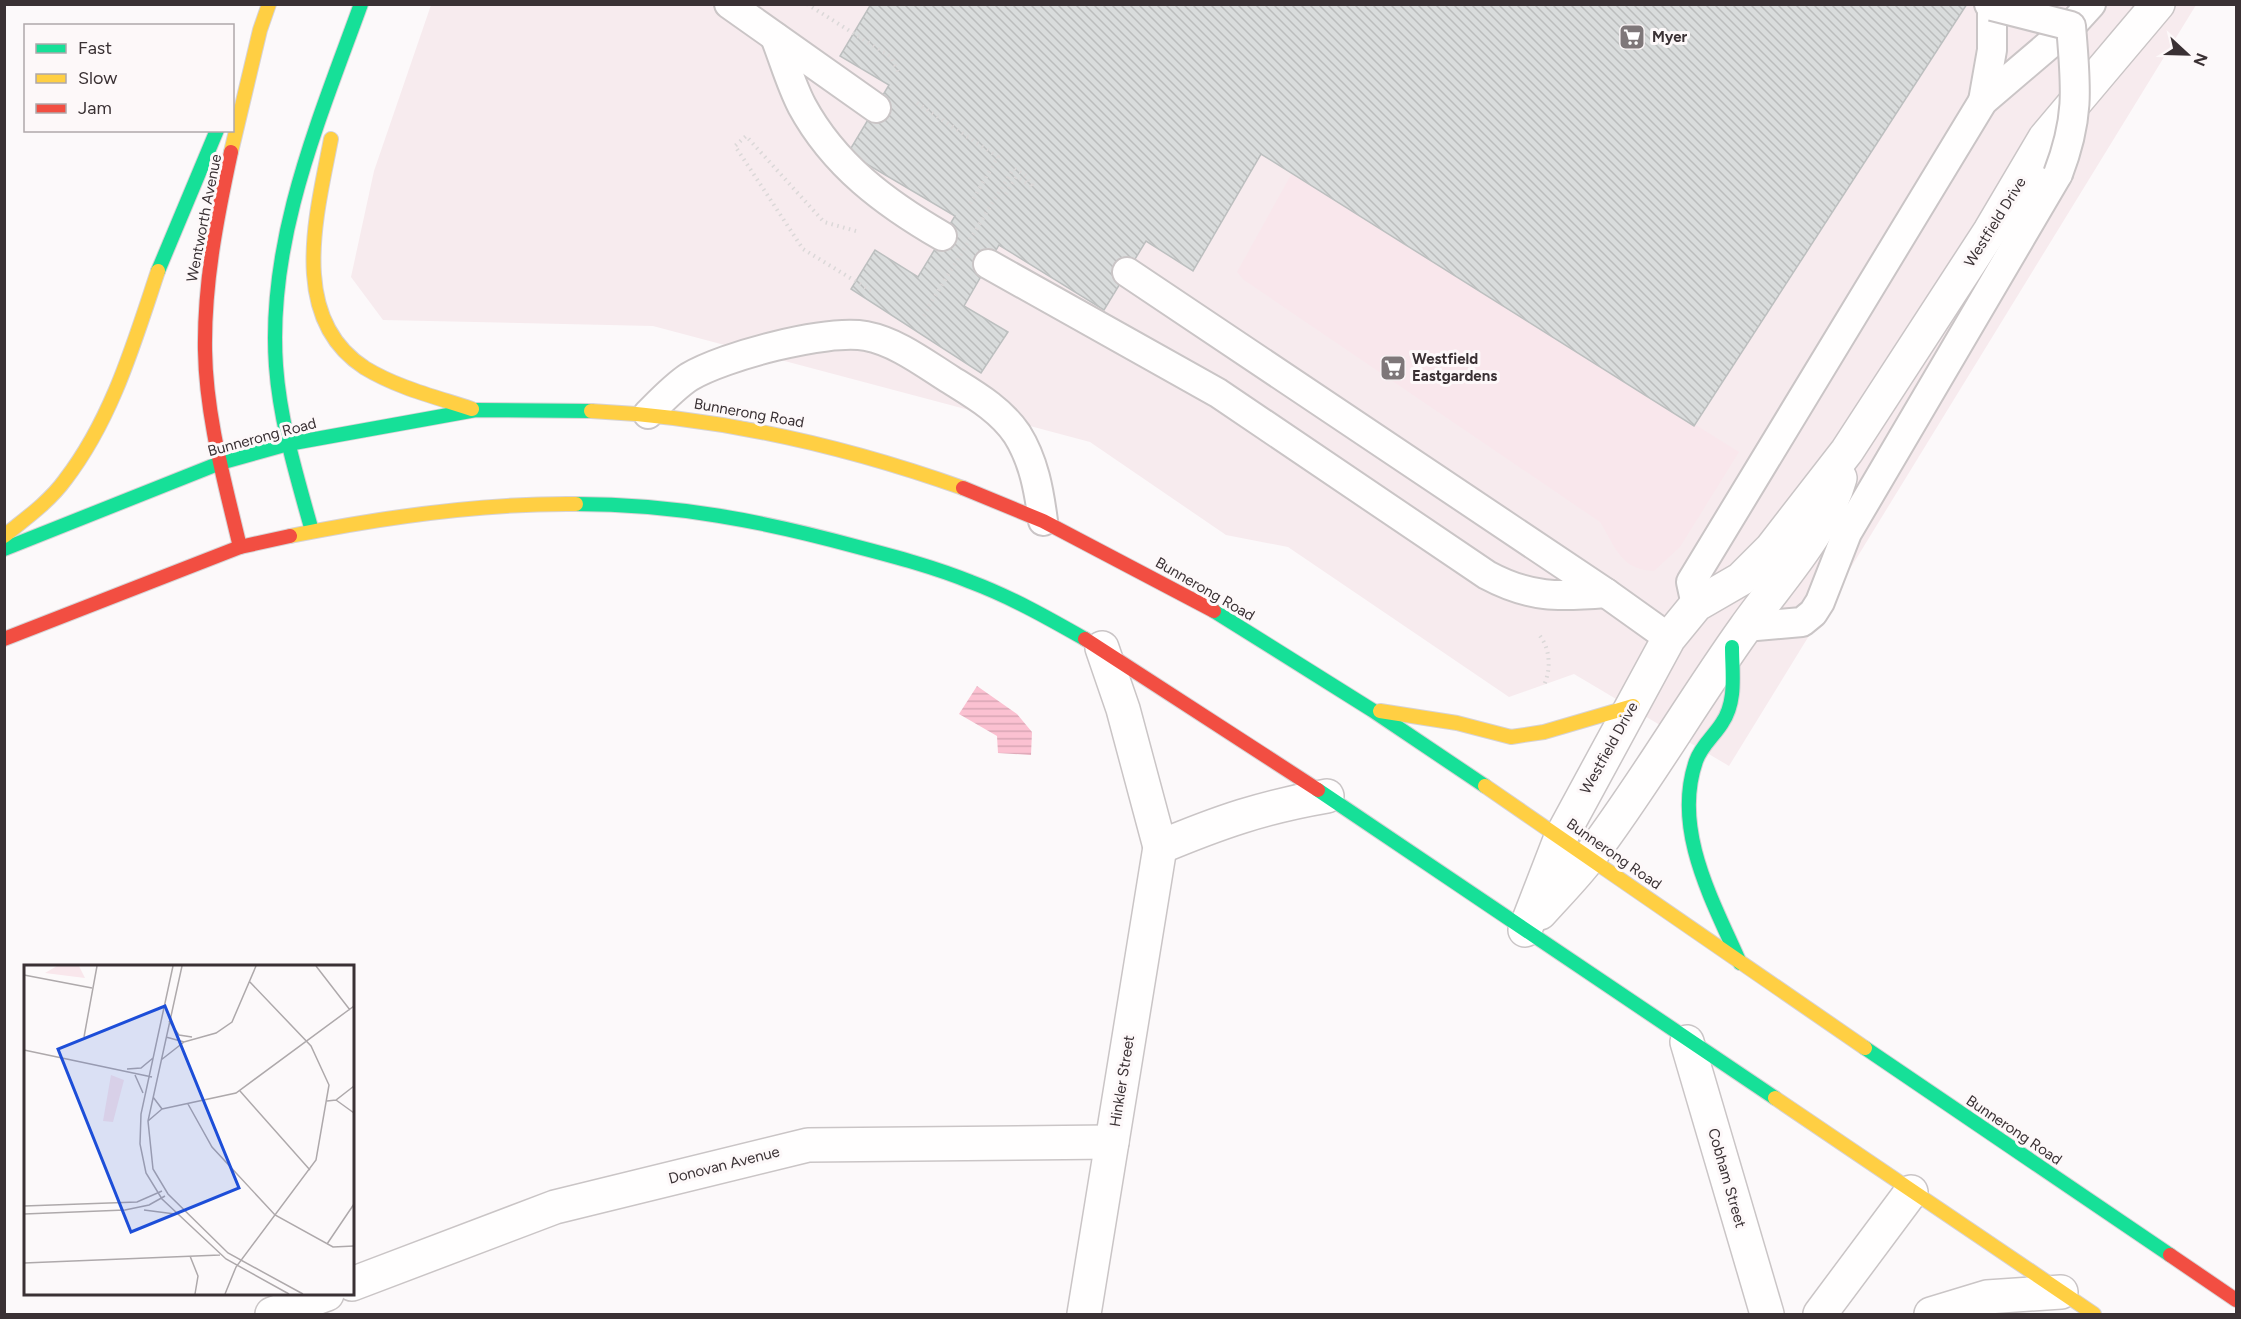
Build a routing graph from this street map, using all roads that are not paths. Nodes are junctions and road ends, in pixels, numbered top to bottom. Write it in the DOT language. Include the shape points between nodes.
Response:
graph roads {
  1 [pos="269,4"];
  2 [pos="361,4"];
  3 [pos="729,4"];
  4 [pos="2091,4"];
  5 [pos="2158,4"];
  6 [pos="1990,5"];
  7 [pos="2071,26"];
  8 [pos="260,30"];
  9 [pos="775,37"];
  10 [pos="345,48"];
  11 [pos="234,89"];
  12 [pos="1983,101"];
  13 [pos="876,108"];
  14 [pos="215,132"];
  15 [pos="942,236"];
  16 [pos="988,264"];
  17 [pos="1127,272"];
  18 [pos="476,410"];
  19 [pos="648,414"];
  20 [pos="288,444"];
  21 [pos="1847,451"];
  22 [pos="220,463"];
  23 [pos="1043,521"];
  24 [pos="312,531"];
  25 [pos="4,536"];
  26 [pos="240,548"];
  27 [pos="4,549"];
  28 [pos="1606,593"];
  29 [pos="1696,605"];
  30 [pos="1738,637"];
  31 [pos="4,639"];
  32 [pos="1669,639"];
  33 [pos="1102,648"];
  34 [pos="1633,706"];
  35 [pos="1372,710"];
  36 [pos="1327,796"];
  37 [pos="1561,837"];
  38 [pos="1160,847"];
  39 [pos="1590,857"];
  40 [pos="1525,930"];
  41 [pos="1740,963"];
  42 [pos="1687,1041"];
  43 [pos="1112,1142"];
  44 [pos="1911,1192"];
  45 [pos="354,1283"];
  46 [pos="2061,1292"];
  47 [pos="322,1295"];
  48 [pos="2236,1300"];
  49 [pos="272,1314"];
  50 [pos="1084,1314"];
  51 [pos="1767,1314"];
  52 [pos="1820,1314"];
  53 [pos="1931,1314"];
  54 [pos="2094,1314"];
  1 -- 8 [label="main road, Wentworth Avenue"];
  2 -- 10 [label="main road"];
  3 -- 9 [label="lane"];
  4 -- 7 [label="lane"];
  5 -- 21 [label="street, Westfield Drive" via="2045,138 1990,231"];
  6 -- 7 [label="lane, bridge"];
  6 -- 12 [label="lane" via="1992,50"];
  7 -- 12 [label="lane"];
  7 -- 30 [label="lane, bridge" via="2077,97 2070,143 2058,174 1847,533 1813,613 1802,622"];
  8 -- 11 [label="main road"];
  8 -- 22 [label="main road, Wentworth Avenue" via="214,238 206,297 205,353"];
  9 -- 13 [label="lane"];
  9 -- 15 [label="lane" via="801,105 845,167 909,217"];
  10 -- 18 [label="main road" via="314,241 314,277 321,313 327,328 350,356 373,371"];
  10 -- 20 [label="main road" via="298,184 277,281 276,365"];
  12 -- 29 [label="lane" via="1691,582"];
  14 -- 25 [label="main road" via="97,428 66,479 45,503"];
  16 -- 28 [label="lane" via="1218,393 1510,587 1538,595"];
  17 -- 28 [label="lane"];
  18 -- 19 [label="main road, Bunnerong Road"];
  18 -- 20 [label="main road, Bunnerong Road"];
  19 -- 23 [label="main road, Bunnerong Road" via="803,439 887,461"];
  19 -- 23 [label="lane" via="688,378 734,357 840,335 885,341 1000,414 1017,433 1031,459"];
  20 -- 22 [label="main road, Bunnerong Road"];
  20 -- 24 [label="main road"];
  21 -- 29 [label="street, Westfield Drive" via="1771,549 1741,579"];
  21 -- 30 [label="street, Westfield Drive" via="1835,493 1811,537"];
  22 -- 26 [label="main road, Wentworth Avenue"];
  22 -- 27 [label="main road, Bunnerong Road"];
  23 -- 35 [label="main road, Bunnerong Road" via="1200,602"];
  24 -- 26 [label="main road"];
  24 -- 33 [label="main road" via="513,502 638,504 708,514 777,525 924,565 1032,609"];
  26 -- 31 [label="main road"];
  28 -- 32 [label="lane"];
  29 -- 32 [label="street, Westfield Drive"];
  30 -- 39 [label="street, Westfield Drive"];
  30 -- 41 [label="main road" via="1727,715 1696,759 1687,797 1696,854"];
  32 -- 34 [label="street, Westfield Drive"];
  33 -- 36 [label="main road"];
  33 -- 38 [label="street, Hinkler Street" via="1123,709"];
  34 -- 35 [label="main road" via="1544,732 1512,737 1457,723"];
  34 -- 37 [label="street, Westfield Drive"];
  35 -- 37 [label="main road, Bunnerong Road"];
  36 -- 38 [label="street" via="1225,820"];
  36 -- 40 [label="main road"];
  37 -- 39 [label="main road, Bunnerong Road"];
  37 -- 40 [label="street, Westfield Drive"];
  38 -- 43 [label="street, Hinkler Street"];
  39 -- 40 [label="street, Westfield Drive"];
  39 -- 41 [label="main road, Bunnerong Road"];
  40 -- 42 [label="main road"];
  41 -- 48 [label="main road, Bunnerong Road"];
  42 -- 44 [label="main road"];
  42 -- 51 [label="street, Cobham Street"];
  43 -- 45 [label="street, Donovan Avenue" via="808,1144 555,1207"];
  43 -- 50 [label="street, Hinkler Street"];
  44 -- 46 [label="main road"];
  44 -- 52 [label="street"];
  46 -- 53 [label="street" via="1987,1296"];
  46 -- 54 [label="main road"];
  47 -- 49 [label="street"];
}
